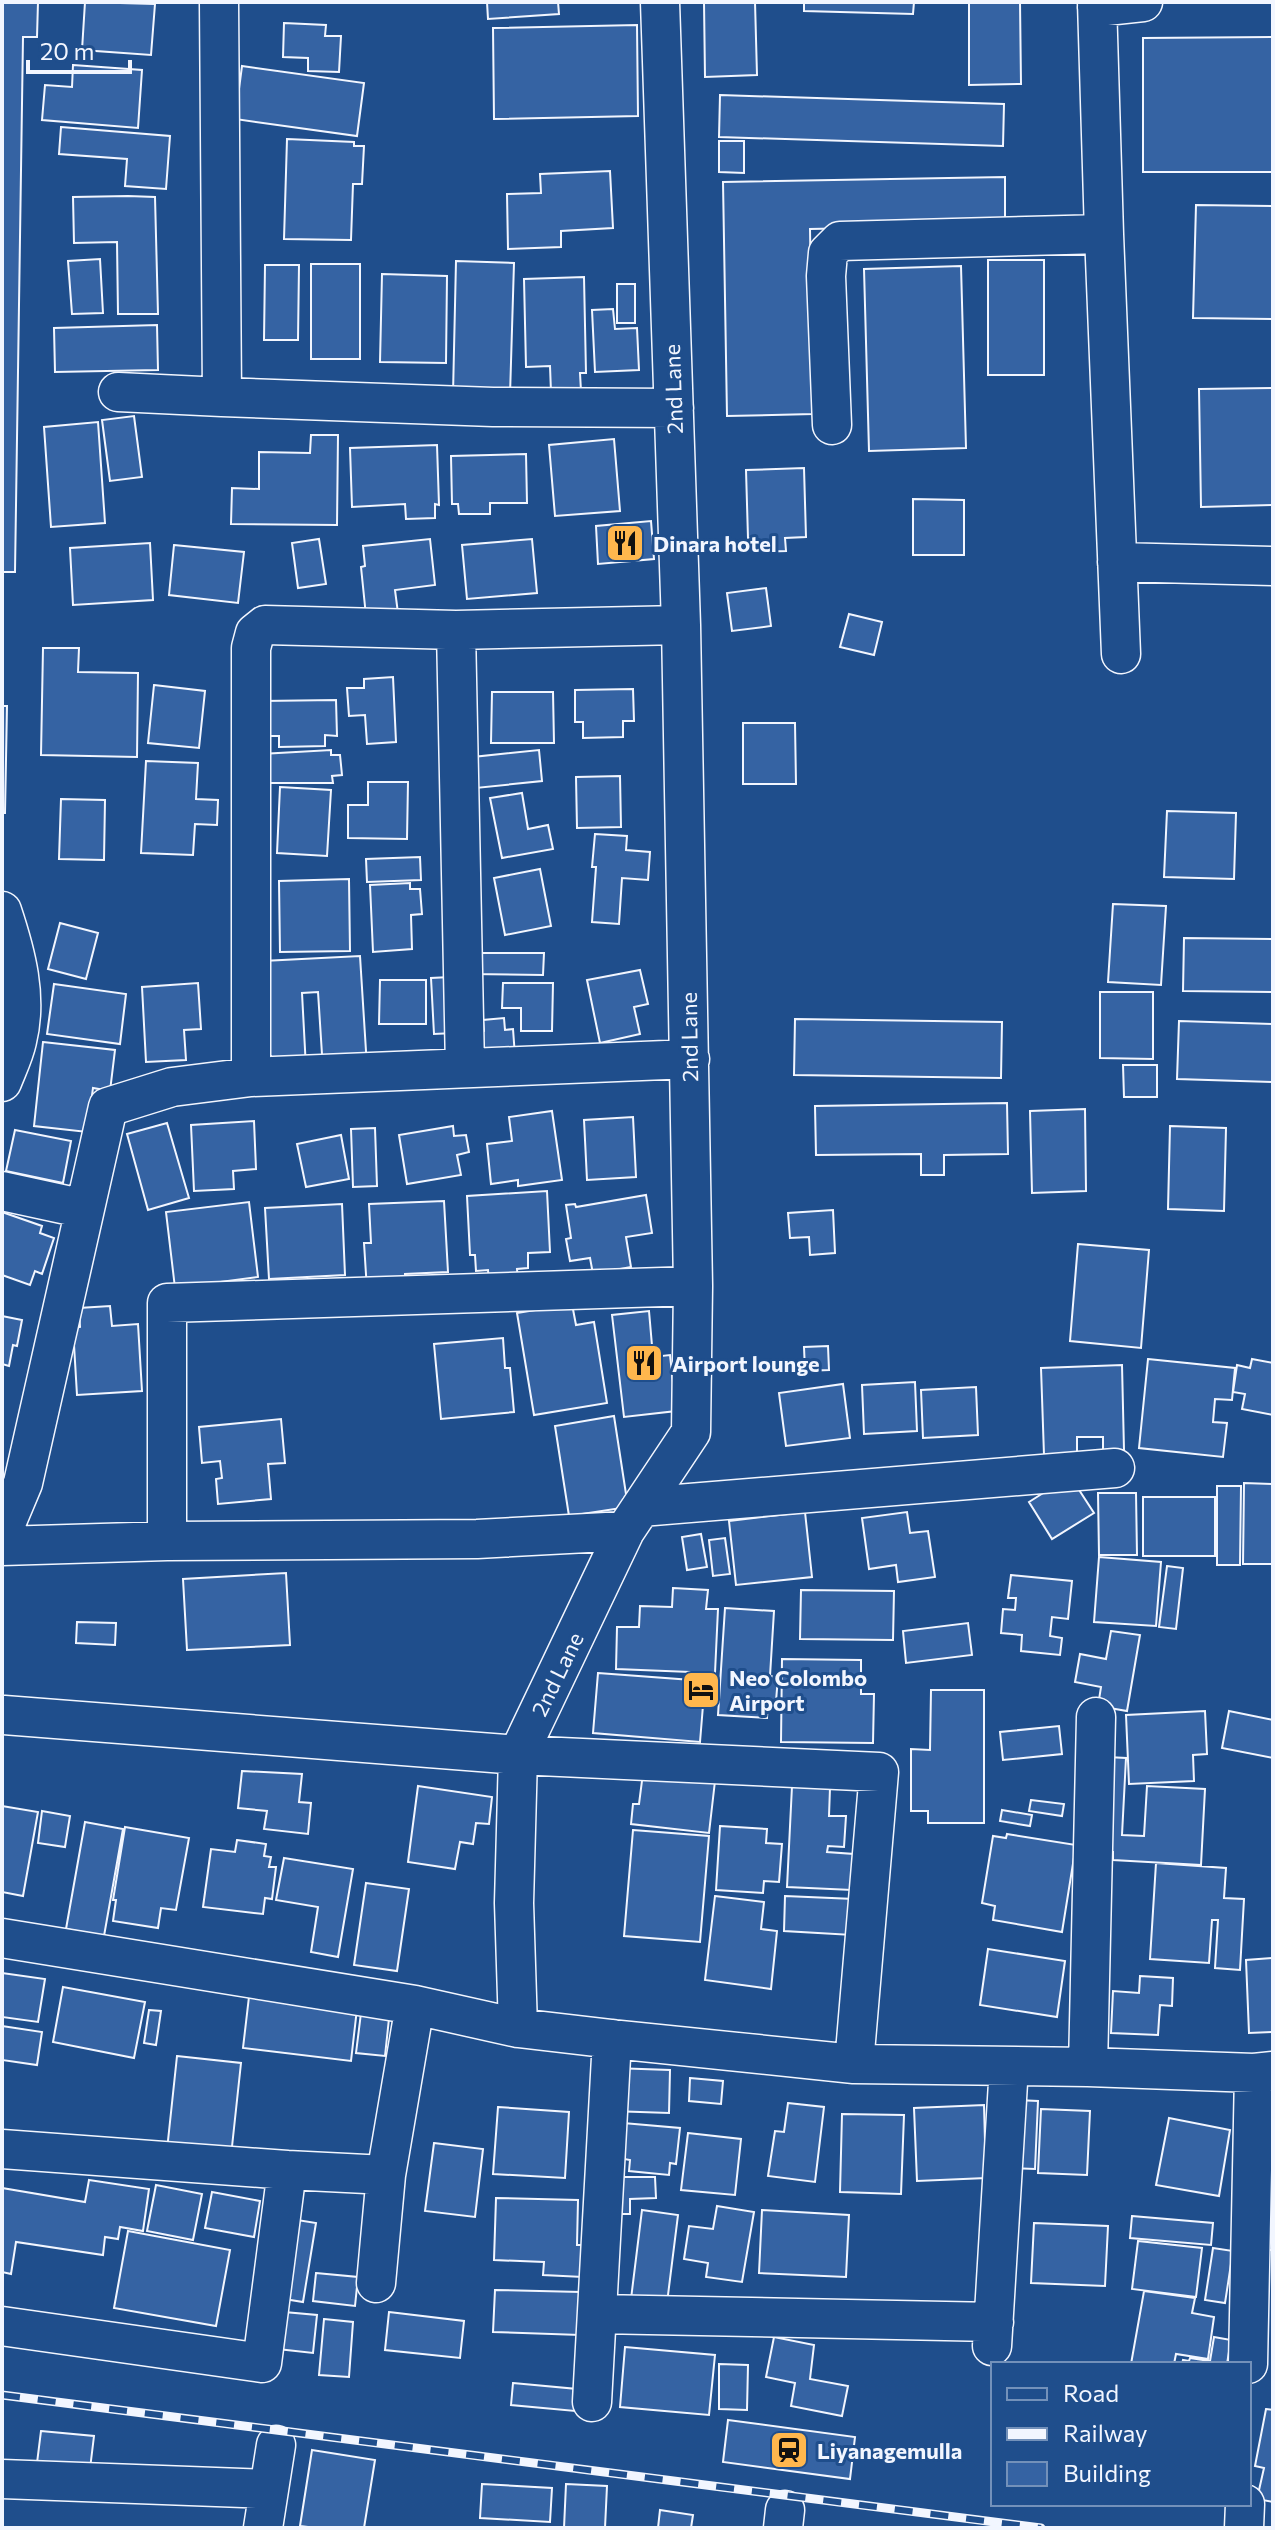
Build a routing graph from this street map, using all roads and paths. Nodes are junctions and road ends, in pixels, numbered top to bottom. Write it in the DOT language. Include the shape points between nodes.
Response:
graph roads {
  1 [pos="219,2"];
  2 [pos="660,2"];
  3 [pos="1143,2"];
  4 [pos="1097,5"];
  5 [pos="1104,234"];
  6 [pos="118,392"];
  7 [pos="222,397"];
  8 [pos="674,408"];
  9 [pos="832,425"];
  10 [pos="1117,562"];
  11 [pos="1273,566"];
  12 [pos="681,625"];
  13 [pos="456,630"];
  14 [pos="1121,654"];
  15 [pos="2,911"];
  16 [pos="690,1059"];
  17 [pos="465,1068"];
  18 [pos="251,1077"];
  19 [pos="2,1082"];
  20 [pos="2,1191"];
  21 [pos="85,1209"];
  22 [pos="693,1286"];
  23 [pos="1115,1468"];
  24 [pos="633,1519"];
  25 [pos="2,1533"];
  26 [pos="167,1541"];
  27 [pos="2,1546"];
  28 [pos="4,1715"];
  29 [pos="1096,1717"];
  30 [pos="518,1755"];
  31 [pos="2,1938"];
  32 [pos="415,2005"];
  33 [pos="518,2028"];
  34 [pos="612,2039"];
  35 [pos="854,2064"];
  36 [pos="1009,2066"];
  37 [pos="1088,2067"];
  38 [pos="1264,2072"];
  39 [pos="2,2149"];
  40 [pos="287,2170"];
  41 [pos="386,2175"];
  42 [pos="376,2283"];
  43 [pos="597,2314"];
  44 [pos="2,2326"];
  45 [pos="1248,2362"];
  46 [pos="592,2402"];
  47 [pos="276,2445"];
  48 [pos="2,2479"];
  49 [pos="269,2489"];
  50 [pos="1245,2506"];
  51 [pos="263,2528"];
  52 [pos="1244,2528"];
  1 -- 7 [label="street"];
  2 -- 8 [label="street, 2nd Lane"];
  3 -- 4 [label="street"];
  4 -- 5 [label="street"];
  5 -- 9 [label="street" via="840,241 828,253 826,276"];
  5 -- 10 [label="street"];
  6 -- 7 [label="street"];
  7 -- 8 [label="street"];
  8 -- 12 [label="street, 2nd Lane"];
  10 -- 11 [label="street"];
  10 -- 14 [label="street"];
  12 -- 13 [label="street"];
  12 -- 16 [label="street, 2nd Lane"];
  13 -- 17 [label="street"];
  13 -- 18 [label="street" via="265,625 255,633"];
  15 -- 19 [label="street" via="19,971 21,1004 17,1041"];
  16 -- 17 [label="street"];
  16 -- 22 [label="street, 2nd Lane"];
  17 -- 18 [label="street"];
  18 -- 21 [label="street" via="172,1087 108,1107"];
  20 -- 21 [label="street"];
  21 -- 25 [label="street" via="23,1483"];
  22 -- 24 [label="street, 2nd Lane" via="691,1432"];
  22 -- 26 [label="street" via="167,1303"];
  23 -- 24 [label="street"];
  24 -- 26 [label="street" via="477,1539"];
  24 -- 30 [label="street, 2nd Lane"];
  26 -- 27 [label="street"];
  28 -- 30 [label="street"];
  29 -- 37 [label="street"];
  30 -- 33 [label="street, 2nd Lane"];
  30 -- 35 [label="street" via="879,1772"];
  31 -- 32 [label="street"];
  32 -- 33 [label="street"];
  32 -- 41 [label="street"];
  33 -- 34 [label="street"];
  34 -- 35 [label="street"];
  34 -- 43 [label="street"];
  35 -- 36 [label="street"];
  36 -- 37 [label="street"];
  36 -- 43 [label="street" via="993,2334"];
  37 -- 38 [label="street"];
  38 -- 45 [label="street"];
  39 -- 40 [label="street"];
  40 -- 41 [label="street"];
  40 -- 44 [label="street" via="262,2363"];
  41 -- 42 [label="street"];
  43 -- 46 [label="street"];
  47 -- 49 [label="street"];
  48 -- 49 [label="street"];
  49 -- 51 [label="street"];
  50 -- 52 [label="street"];
}
